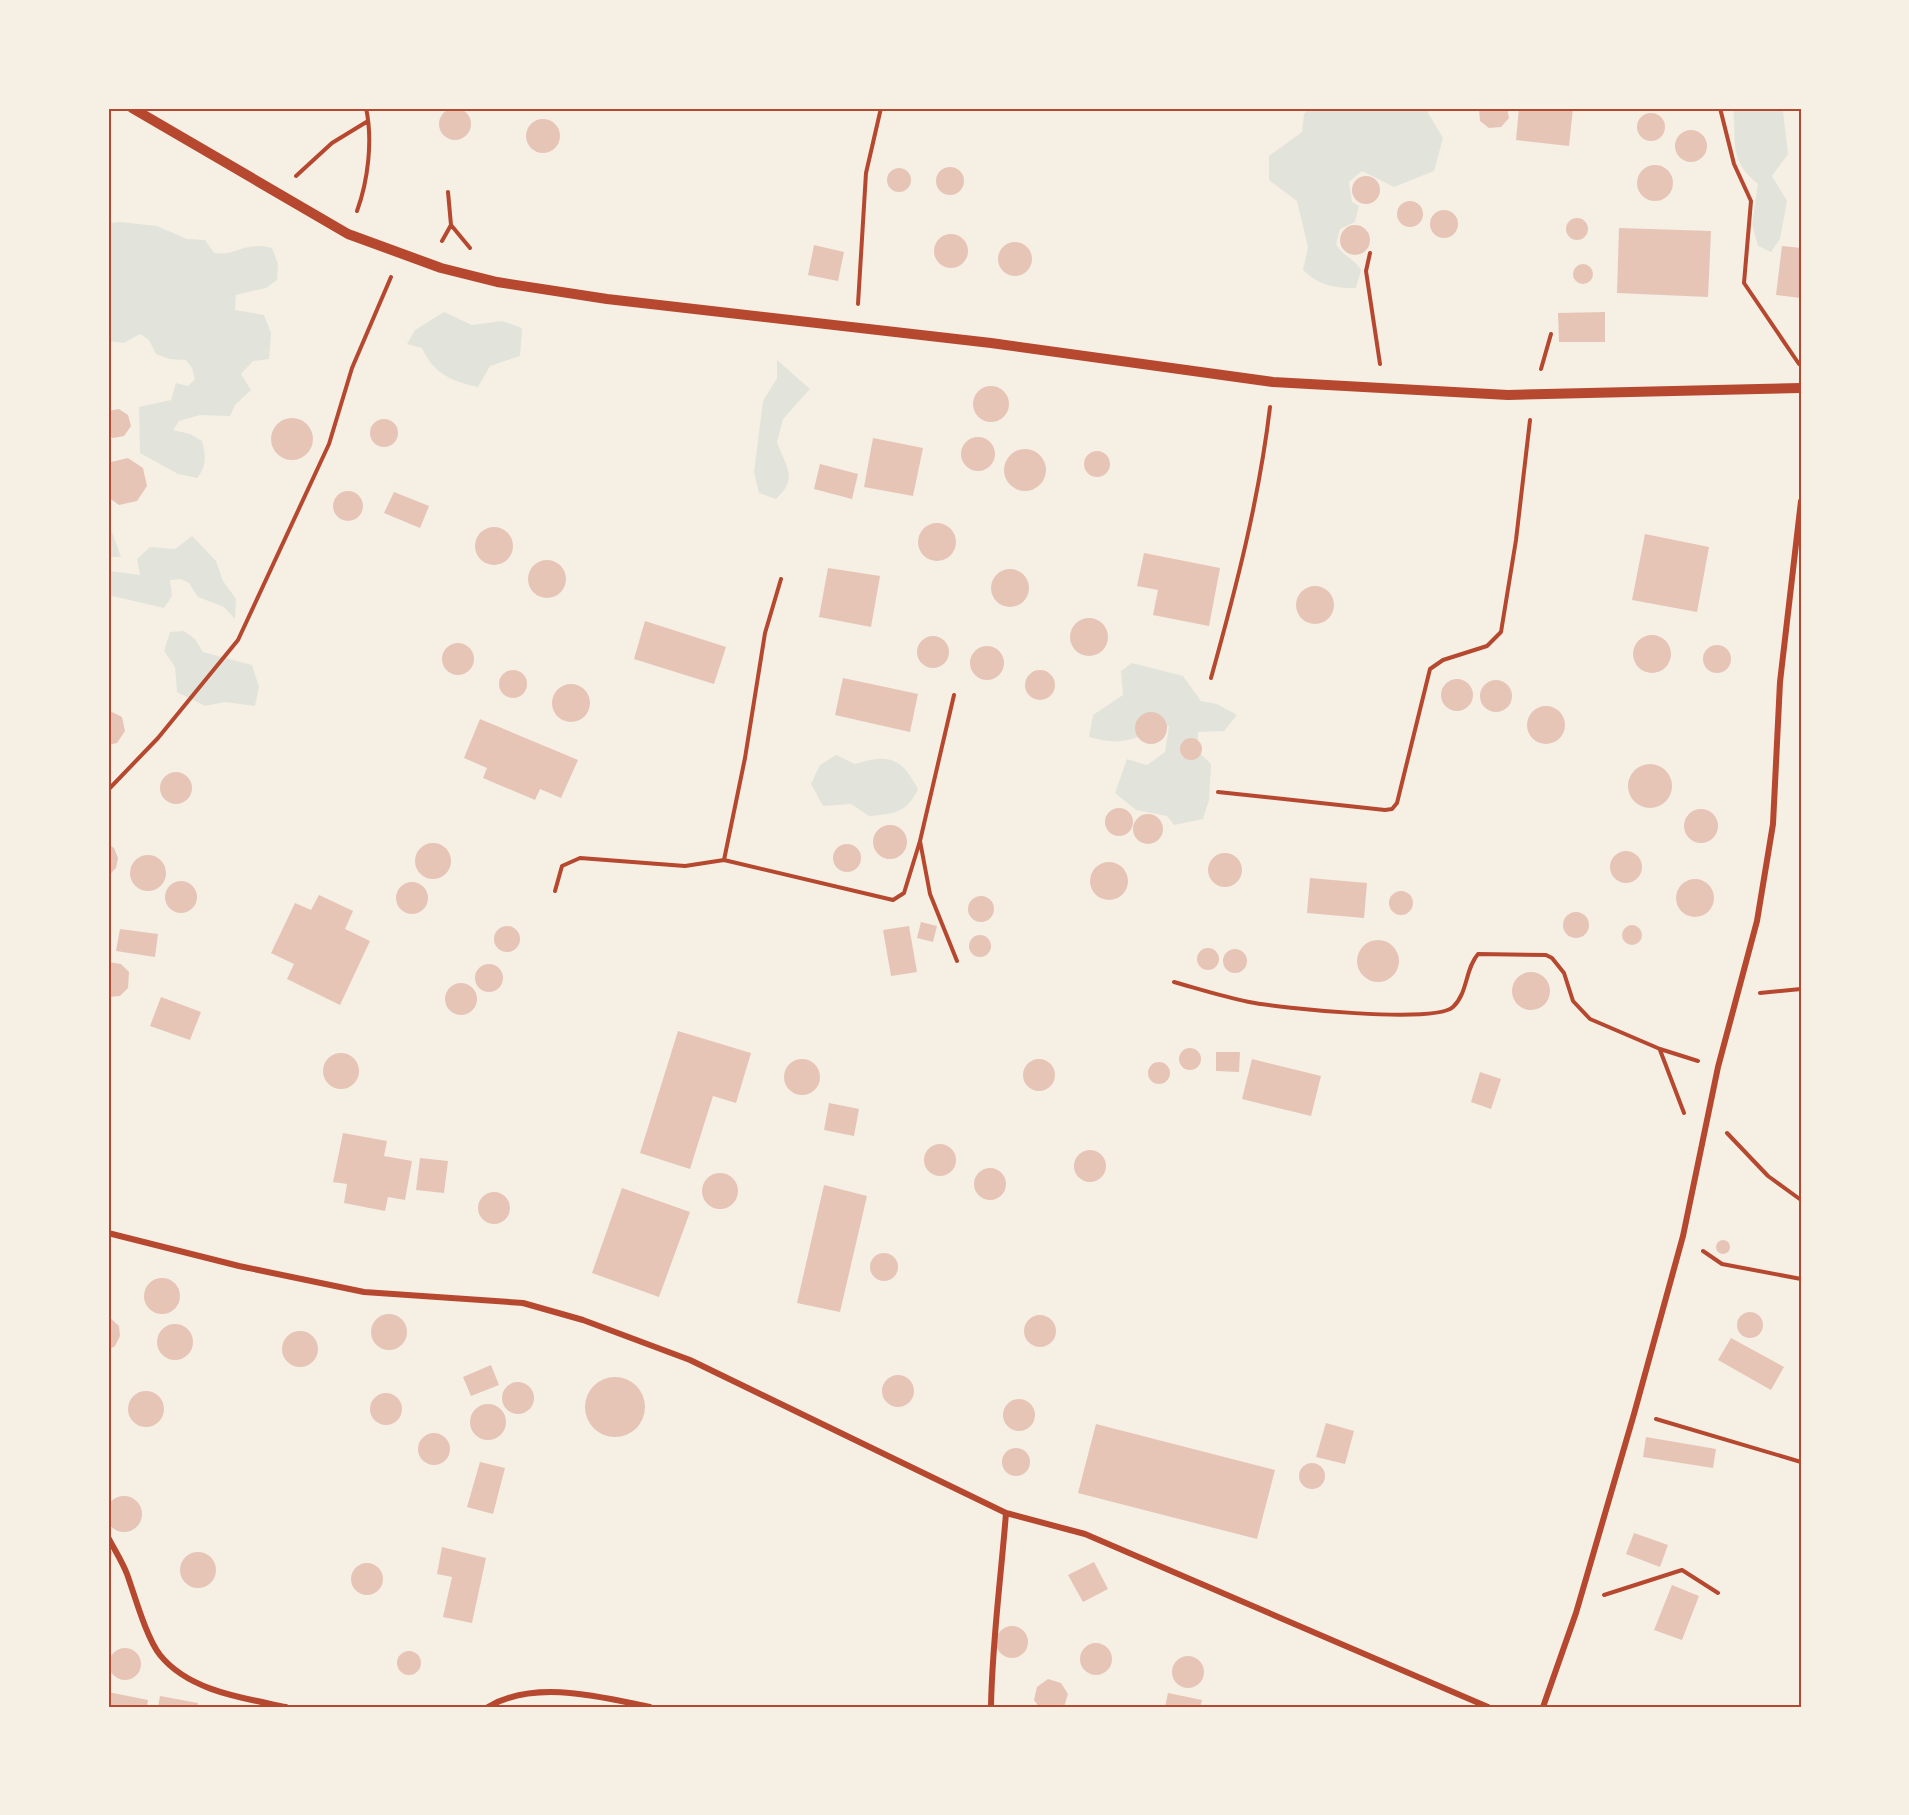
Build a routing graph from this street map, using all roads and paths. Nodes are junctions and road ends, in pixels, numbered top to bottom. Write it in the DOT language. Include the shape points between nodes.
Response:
graph roads {
  1 [pos="132,108"];
  2 [pos="366,108"];
  3 [pos="881,108"];
  4 [pos="1720,108"];
  5 [pos="369,121"];
  6 [pos="278,192"];
  7 [pos="448,192"];
  8 [pos="348,234"];
  9 [pos="1370,253"];
  10 [pos="400,255"];
  11 [pos="441,268"];
  12 [pos="857,328"];
  13 [pos="1551,334"];
  14 [pos="1801,367"];
  15 [pos="1273,382"];
  16 [pos="1384,388"];
  17 [pos="1801,388"];
  18 [pos="1534,393"];
  19 [pos="1801,501"];
  20 [pos="781,579"];
  21 [pos="1211,678"];
  22 [pos="954,695"];
  23 [pos="108,790"];
  24 [pos="1218,792"];
  25 [pos="920,841"];
  26 [pos="724,860"];
  27 [pos="555,891"];
  28 [pos="957,961"];
  29 [pos="1174,982"];
  30 [pos="1801,989"];
  31 [pos="1737,996"];
  32 [pos="1660,1049"];
  33 [pos="1718,1067"];
  34 [pos="1710,1115"];
  35 [pos="1700,1153"];
  36 [pos="1801,1200"];
  37 [pos="108,1233"];
  38 [pos="1683,1236"];
  39 [pos="1801,1279"];
  40 [pos="1634,1414"];
  41 [pos="1801,1462"];
  42 [pos="1006,1513"];
  43 [pos="108,1537"];
  44 [pos="1718,1593"];
  45 [pos="1576,1613"];
  46 [pos="286,1707"];
  47 [pos="488,1707"];
  48 [pos="650,1707"];
  49 [pos="991,1707"];
  50 [pos="1488,1707"];
  51 [pos="1543,1707"];
  1 -- 6 [label="street"];
  2 -- 5 [label="path"];
  3 -- 12 [label="path" via="866,172"];
  4 -- 14 [label="path" via="1734,164 1751,201 1744,283"];
  5 -- 6 [label="path" via="332,143"];
  5 -- 8 [label="path" via="365,189"];
  6 -- 8 [label="street"];
  7 -- 11 [label="path" via="451,225 440,245"];
  8 -- 10 [label="street"];
  9 -- 16 [label="path" via="1366,271"];
  10 -- 11 [label="street"];
  10 -- 23 [label="path" via="352,368 329,444 238,640 158,738"];
  11 -- 12 [label="street" via="497,282 607,298"];
  12 -- 15 [label="street"];
  13 -- 18 [label="path"];
  15 -- 16 [label="street"];
  15 -- 21 [label="path" via="1264,462 1243,562"];
  16 -- 18 [label="street"];
  17 -- 18 [label="street"];
  18 -- 24 [label="path" via="1501,632 1486,646 1443,660 1430,669 1392,809"];
  19 -- 31 [label="street" via="1780,682 1773,824 1757,921"];
  20 -- 26 [label="path" via="765,633"];
  22 -- 25 [label="path"];
  25 -- 26 [label="path" via="903,893 893,900"];
  25 -- 28 [label="path" via="930,894"];
  26 -- 27 [label="path" via="685,866 580,858 562,866"];
  29 -- 32 [label="path" via="1281,1007 1417,1016 1452,1008 1478,954 1546,955 1557,961 1573,1001 1590,1019"];
  30 -- 31 [label="path"];
  31 -- 33 [label="street"];
  32 -- 33 [label="path"];
  32 -- 35 [label="path"];
  33 -- 34 [label="street"];
  34 -- 35 [label="street"];
  34 -- 36 [label="path" via="1768,1176"];
  35 -- 38 [label="street"];
  37 -- 42 [label="street" via="364,1292 523,1303 583,1320 690,1360"];
  38 -- 39 [label="path" via="1722,1264"];
  38 -- 40 [label="street"];
  40 -- 41 [label="path"];
  40 -- 45 [label="street"];
  42 -- 49 [label="street" via="992,1648"];
  42 -- 50 [label="street" via="1085,1534"];
  43 -- 46 [label="street" via="126,1570 160,1655 186,1676 214,1690"];
  44 -- 45 [label="path" via="1682,1570 1595,1598"];
  45 -- 51 [label="street"];
  47 -- 48 [label="street" via="499,1700 550,1692"];
}
